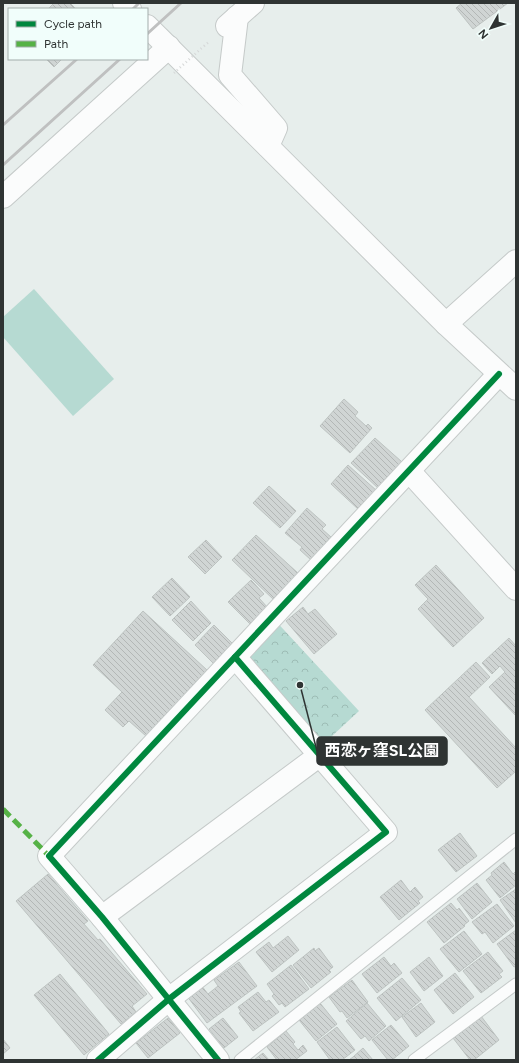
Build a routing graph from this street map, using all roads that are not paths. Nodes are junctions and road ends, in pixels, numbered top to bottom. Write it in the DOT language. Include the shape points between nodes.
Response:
graph roads {
  1 [pos="245,10"];
  2 [pos="148,27"];
  3 [pos="221,32"];
  4 [pos="169,48"];
  5 [pos="268,146"];
  6 [pos="3,197"];
  7 [pos="516,261"];
  8 [pos="446,324"];
  9 [pos="499,374"];
  10 [pos="516,389"];
  11 [pos="409,471"];
  12 [pos="516,589"];
  13 [pos="235,657"];
  14 [pos="320,755"];
  15 [pos="516,839"];
  16 [pos="102,917"];
  17 [pos="516,984"];
  18 [pos="169,999"];
  19 [pos="98,1060"];
  20 [pos="218,1060"];
  21 [pos="240,1060"];
  22 [pos="414,1060"];
  1 -- 3 [label="street"];
  1 -- 5 [label="street" via="230,75 276,128"];
  2 -- 4 [label="street"];
  4 -- 5 [label="street"];
  4 -- 6 [label="street"];
  5 -- 8 [label="street"];
  7 -- 8 [label="street"];
  8 -- 9 [label="street"];
  9 -- 10 [label="street"];
  9 -- 11 [label="street"];
  11 -- 12 [label="street"];
  11 -- 13 [label="street"];
  13 -- 14 [label="street"];
  13 -- 16 [label="street" via="49,856"];
  14 -- 16 [label="street"];
  14 -- 18 [label="street" via="386,832"];
  15 -- 21 [label="lane"];
  16 -- 18 [label="street"];
  17 -- 22 [label="lane"];
  18 -- 19 [label="street"];
  18 -- 20 [label="street"];
}
